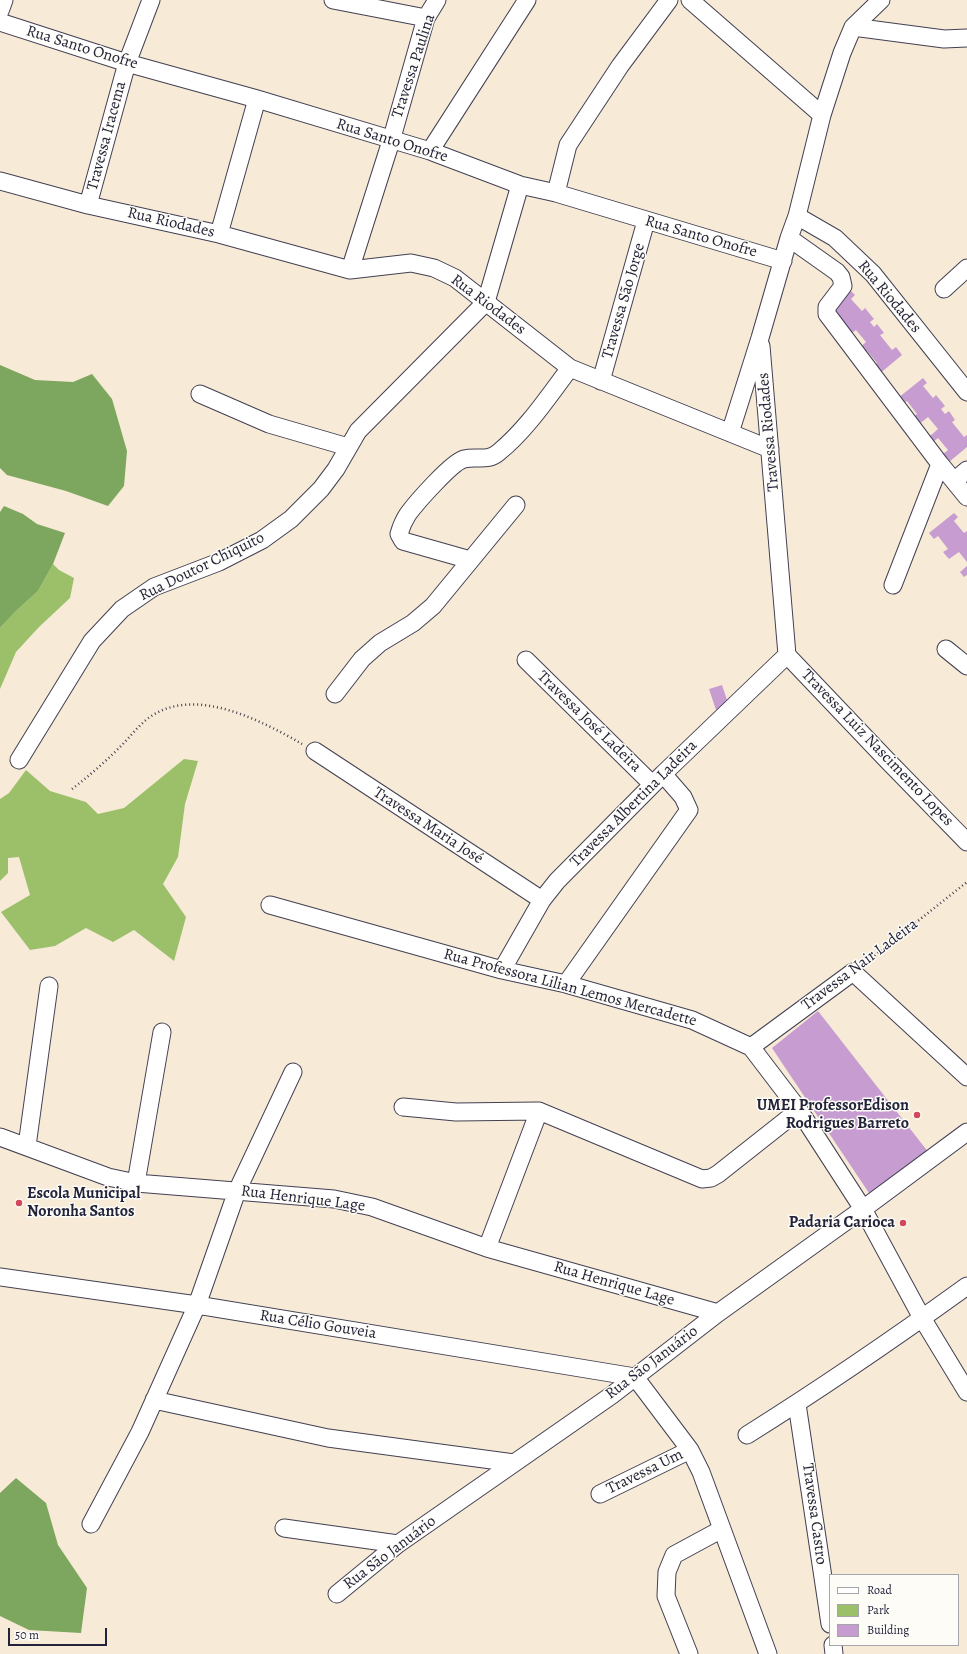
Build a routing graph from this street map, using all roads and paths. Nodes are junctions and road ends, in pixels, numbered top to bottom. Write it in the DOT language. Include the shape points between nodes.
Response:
graph roads {
  1 [pos="4,0"];
  2 [pos="150,0"];
  3 [pos="333,0"];
  4 [pos="437,0"];
  5 [pos="527,0"];
  6 [pos="669,0"];
  7 [pos="690,0"];
  8 [pos="881,0"];
  9 [pos="0,11"];
  10 [pos="426,18"];
  11 [pos="0,22"];
  12 [pos="853,27"];
  13 [pos="967,38"];
  14 [pos="127,63"];
  15 [pos="257,99"];
  16 [pos="822,115"];
  17 [pos="391,141"];
  18 [pos="430,152"];
  19 [pos="0,181"];
  20 [pos="520,184"];
  21 [pos="556,193"];
  22 [pos="88,205"];
  23 [pos="797,216"];
  24 [pos="646,221"];
  25 [pos="218,234"];
  26 [pos="789,238"];
  27 [pos="784,261"];
  28 [pos="967,268"];
  29 [pos="350,270"];
  30 [pos="944,289"];
  31 [pos="486,302"];
  32 [pos="760,338"];
  33 [pos="570,368"];
  34 [pos="601,381"];
  35 [pos="967,392"];
  36 [pos="200,394"];
  37 [pos="730,433"];
  38 [pos="348,447"];
  39 [pos="770,449"];
  40 [pos="940,464"];
  41 [pos="967,470"];
  42 [pos="954,481"];
  43 [pos="967,497"];
  44 [pos="516,505"];
  45 [pos="470,560"];
  46 [pos="893,585"];
  47 [pos="946,648"];
  48 [pos="787,655"];
  49 [pos="526,660"];
  50 [pos="967,666"];
  51 [pos="335,694"];
  52 [pos="314,751"];
  53 [pos="19,760"];
  54 [pos="658,779"];
  55 [pos="72,789"];
  56 [pos="967,842"];
  57 [pos="967,882"];
  58 [pos="542,900"];
  59 [pos="270,905"];
  60 [pos="502,970"];
  61 [pos="854,972"];
  62 [pos="566,984"];
  63 [pos="49,986"];
  64 [pos="162,1032"];
  65 [pos="751,1046"];
  66 [pos="293,1072"];
  67 [pos="967,1077"];
  68 [pos="403,1107"];
  69 [pos="799,1110"];
  70 [pos="539,1111"];
  71 [pos="967,1132"];
  72 [pos="0,1137"];
  73 [pos="26,1146"];
  74 [pos="136,1183"];
  75 [pos="237,1191"];
  76 [pos="864,1209"];
  77 [pos="487,1248"];
  78 [pos="0,1277"];
  79 [pos="967,1286"];
  80 [pos="197,1305"];
  81 [pos="718,1313"];
  82 [pos="922,1318"];
  83 [pos="635,1377"];
  84 [pos="967,1392"];
  85 [pos="154,1400"];
  86 [pos="797,1404"];
  87 [pos="747,1435"];
  88 [pos="690,1450"];
  89 [pos="514,1463"];
  90 [pos="600,1494"];
  91 [pos="91,1524"];
  92 [pos="284,1528"];
  93 [pos="722,1529"];
  94 [pos="398,1544"];
  95 [pos="337,1594"];
  96 [pos="829,1617"];
  97 [pos="689,1654"];
  98 [pos="768,1654"];
  1 -- 9 [label="street"];
  2 -- 14 [label="street, Travessa Iracema"];
  3 -- 10 [label="street"];
  4 -- 10 [label="street, Travessa Paulina"];
  5 -- 18 [label="street"];
  6 -- 21 [label="street" via="620,66 568,145"];
  7 -- 16 [label="street"];
  8 -- 12 [label="street"];
  10 -- 17 [label="street, Travessa Paulina"];
  11 -- 14 [label="street, Rua Santo Onofre"];
  12 -- 13 [label="street" via="944,39"];
  12 -- 16 [label="street, Travessa Riodades"];
  14 -- 15 [label="street, Rua Santo Onofre"];
  14 -- 22 [label="street, Travessa Iracema"];
  15 -- 17 [label="street, Rua Santo Onofre"];
  15 -- 25 [label="street"];
  16 -- 23 [label="street, Travessa Riodades"];
  17 -- 18 [label="street, Rua Santo Onofre"];
  17 -- 29 [label="street, Travessa Paulina"];
  18 -- 20 [label="street, Rua Santo Onofre"];
  19 -- 22 [label="street, Rua Riodades"];
  20 -- 21 [label="street, Rua Santo Onofre"];
  20 -- 31 [label="street"];
  21 -- 24 [label="street, Rua Santo Onofre"];
  22 -- 25 [label="street, Rua Riodades"];
  23 -- 26 [label="street, Travessa Riodades"];
  23 -- 35 [label="street, Rua Riodades" via="835,238 873,274"];
  24 -- 27 [label="street, Rua Santo Onofre"];
  24 -- 34 [label="street, Travessa São Jorge"];
  25 -- 29 [label="street, Rua Riodades"];
  26 -- 27 [label="street, Travessa Riodades"];
  26 -- 40 [label="street" via="841,277 843,286 827,308 827,314"];
  27 -- 32 [label="street, Travessa Riodades"];
  28 -- 30 [label="street"];
  29 -- 31 [label="street, Rua Riodades" via="411,263 434,268 455,278"];
  31 -- 33 [label="street, Rua Riodades"];
  31 -- 38 [label="street, Rua Doutor Chiquito" via="358,431"];
  32 -- 37 [label="street"];
  32 -- 39 [label="street, Travessa Riodades"];
  33 -- 34 [label="street, Rua Riodades"];
  33 -- 45 [label="street" via="530,420 499,452 486,459 463,459 456,464 428,490 408,514 401,527 399,534 403,541"];
  34 -- 37 [label="street, Rua Riodades"];
  36 -- 38 [label="street" via="269,424"];
  37 -- 39 [label="street, Rua Riodades"];
  38 -- 53 [label="street, Rua Doutor Chiquito" via="321,489 291,519 262,540 219,562 154,587 122,609 92,641"];
  39 -- 48 [label="street, Travessa Riodades"];
  40 -- 42 [label="street"];
  40 -- 46 [label="street"];
  41 -- 42 [label="street"];
  42 -- 43 [label="street"];
  44 -- 45 [label="street"];
  45 -- 51 [label="street" via="433,606 413,623 380,643 362,659"];
  47 -- 50 [label="street"];
  48 -- 54 [label="street, Travessa Albertina Ladeira"];
  48 -- 56 [label="street, Travessa Luiz Nascimento Lopes"];
  49 -- 54 [label="street, Travessa José Ladeira"];
  52 -- 55 [label="path" via="246,716 219,708 191,704 173,707 154,715"];
  52 -- 58 [label="street, Travessa Maria José"];
  54 -- 58 [label="street, Travessa Albertina Ladeira" via="557,881"];
  54 -- 62 [label="street, Travessa José Ladeira" via="683,797 689,810"];
  57 -- 61 [label="path, Travessa Nair Ladeira"];
  58 -- 60 [label="street, Travessa Albertina Ladeira"];
  59 -- 60 [label="street, Rua Professora Lilian Lemos Mercadette"];
  60 -- 62 [label="street, Rua Professora Lilian Lemos Mercadette"];
  61 -- 65 [label="street, Travessa Nair Ladeira"];
  61 -- 67 [label="street"];
  62 -- 65 [label="street, Rua Professora Lilian Lemos Mercadette" via="692,1020"];
  63 -- 73 [label="street"];
  64 -- 74 [label="street"];
  65 -- 69 [label="street, Rua Professora Lilian Lemos Mercadette"];
  66 -- 75 [label="street"];
  68 -- 70 [label="street" via="456,1112"];
  69 -- 70 [label="street" via="718,1174 702,1179"];
  69 -- 76 [label="street, Rua Professora Lilian Lemos Mercadette"];
  70 -- 77 [label="street"];
  71 -- 76 [label="street, Rua São Januário"];
  72 -- 73 [label="street, Rua Henrique Lage"];
  73 -- 74 [label="street, Rua Henrique Lage" via="108,1177"];
  74 -- 75 [label="street, Rua Henrique Lage"];
  75 -- 77 [label="street, Rua Henrique Lage" via="334,1199 372,1207"];
  75 -- 80 [label="street"];
  76 -- 81 [label="street, Rua São Januário"];
  76 -- 82 [label="street, Rua Professora Lilian Lemos Mercadette"];
  77 -- 81 [label="street, Rua Henrique Lage"];
  78 -- 80 [label="street, Rua Célio Gouveia"];
  79 -- 82 [label="street"];
  80 -- 83 [label="street, Rua Célio Gouveia"];
  80 -- 85 [label="street"];
  81 -- 83 [label="street, Rua São Januário"];
  82 -- 84 [label="street, Rua Professora Lilian Lemos Mercadette"];
  82 -- 86 [label="street"];
  83 -- 88 [label="street"];
  83 -- 89 [label="street, Rua São Januário"];
  85 -- 89 [label="street" via="328,1438"];
  85 -- 91 [label="street" via="140,1432"];
  86 -- 87 [label="street"];
  86 -- 96 [label="street, Travessa Castro"];
  88 -- 90 [label="street, Travessa Um"];
  88 -- 93 [label="street"];
  89 -- 94 [label="street, Rua São Januário"];
  92 -- 94 [label="street"];
  93 -- 97 [label="street" via="674,1555 667,1572 666,1596"];
  93 -- 98 [label="street"];
  94 -- 95 [label="street, Rua São Januário"];
}
